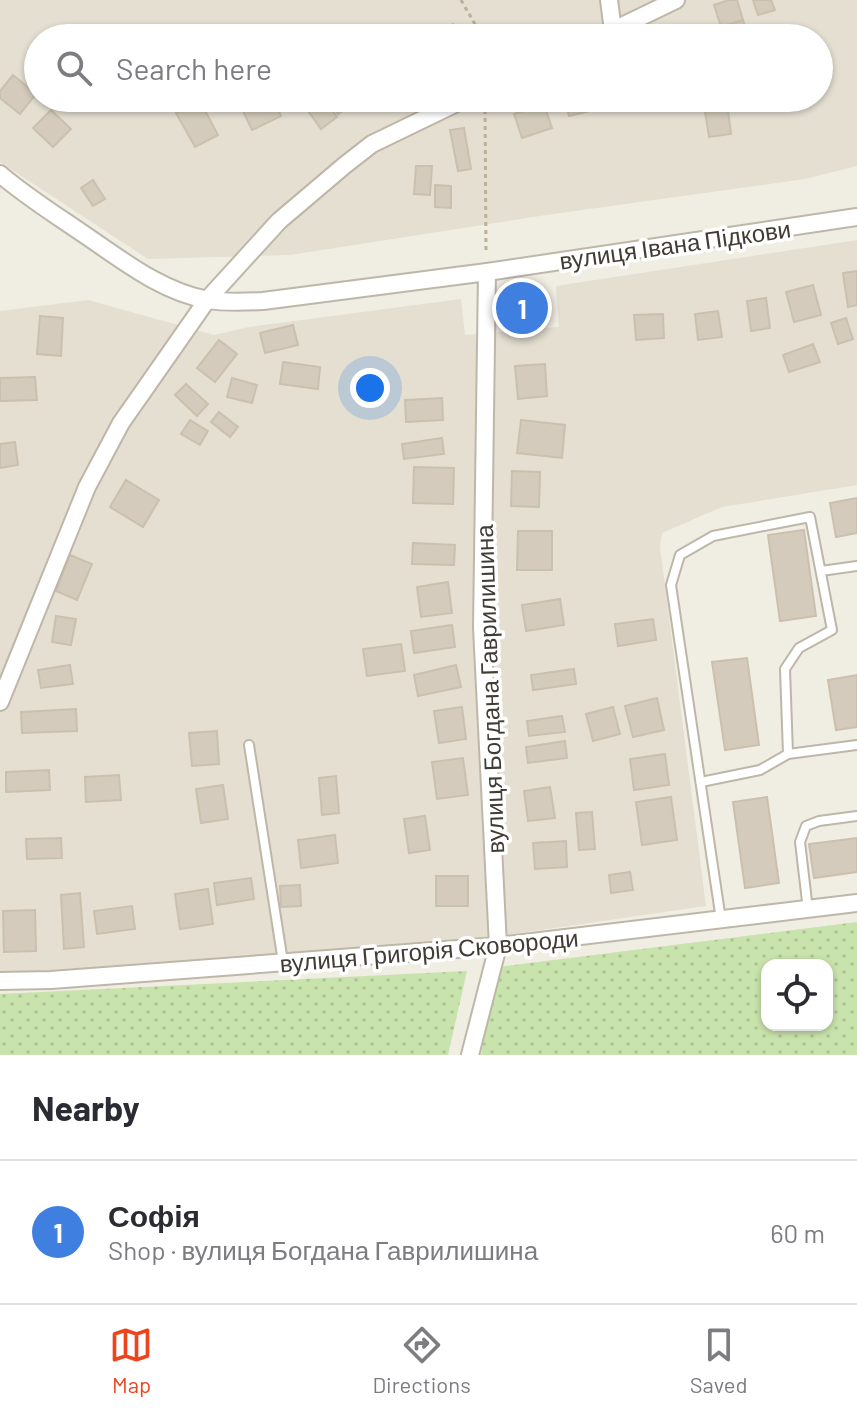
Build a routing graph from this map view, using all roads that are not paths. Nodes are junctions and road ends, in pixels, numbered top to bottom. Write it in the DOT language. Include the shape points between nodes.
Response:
graph roads {
  1 [pos="609,0"];
  2 [pos="676,0"];
  3 [pos="612,24"];
  4 [pos="627,24"];
  5 [pos="438,112"];
  6 [pos="0,174"];
  7 [pos="857,217"];
  8 [pos="487,272"];
  9 [pos="207,300"];
  10 [pos="857,566"];
  11 [pos="821,571"];
  12 [pos="0,702"];
  13 [pos="249,745"];
  14 [pos="857,745"];
  15 [pos="788,754"];
  16 [pos="701,782"];
  17 [pos="857,816"];
  18 [pos="857,903"];
  19 [pos="808,910"];
  20 [pos="721,921"];
  21 [pos="498,946"];
  22 [pos="283,963"];
  23 [pos="0,981"];
  24 [pos="470,1055"];
  1 -- 3 [label="street"];
  2 -- 4 [label="street"];
  5 -- 9 [label="street" via="372,144 333,174 279,221"];
  6 -- 9 [label="street, вулиця Івана Підкови" via="139,272"];
  7 -- 8 [label="street, вулиця Івана Підкови"];
  8 -- 9 [label="street, вулиця Івана Підкови" via="263,301"];
  8 -- 21 [label="street, вулиця Богдана Гаврилишина" via="482,628"];
  9 -- 12 [label="street" via="121,423 87,487"];
  10 -- 11 [label="lane"];
  11 -- 15 [label="lane" via="832,630 799,648 785,669"];
  11 -- 16 [label="lane" via="810,517 713,536 680,555 671,585"];
  13 -- 22 [label="lane"];
  14 -- 15 [label="lane"];
  15 -- 16 [label="lane" via="760,770"];
  16 -- 20 [label="lane"];
  17 -- 19 [label="lane" via="806,826 800,842"];
  18 -- 19 [label="street, вулиця Григорія Сковороди"];
  19 -- 20 [label="street, вулиця Григорія Сковороди"];
  20 -- 21 [label="street, вулиця Григорія Сковороди"];
  21 -- 22 [label="street, вулиця Григорія Сковороди"];
  21 -- 24 [label="street, вулиця Богдана Гаврилишина"];
  22 -- 23 [label="street, вулиця Григорія Сковороди"];
}
